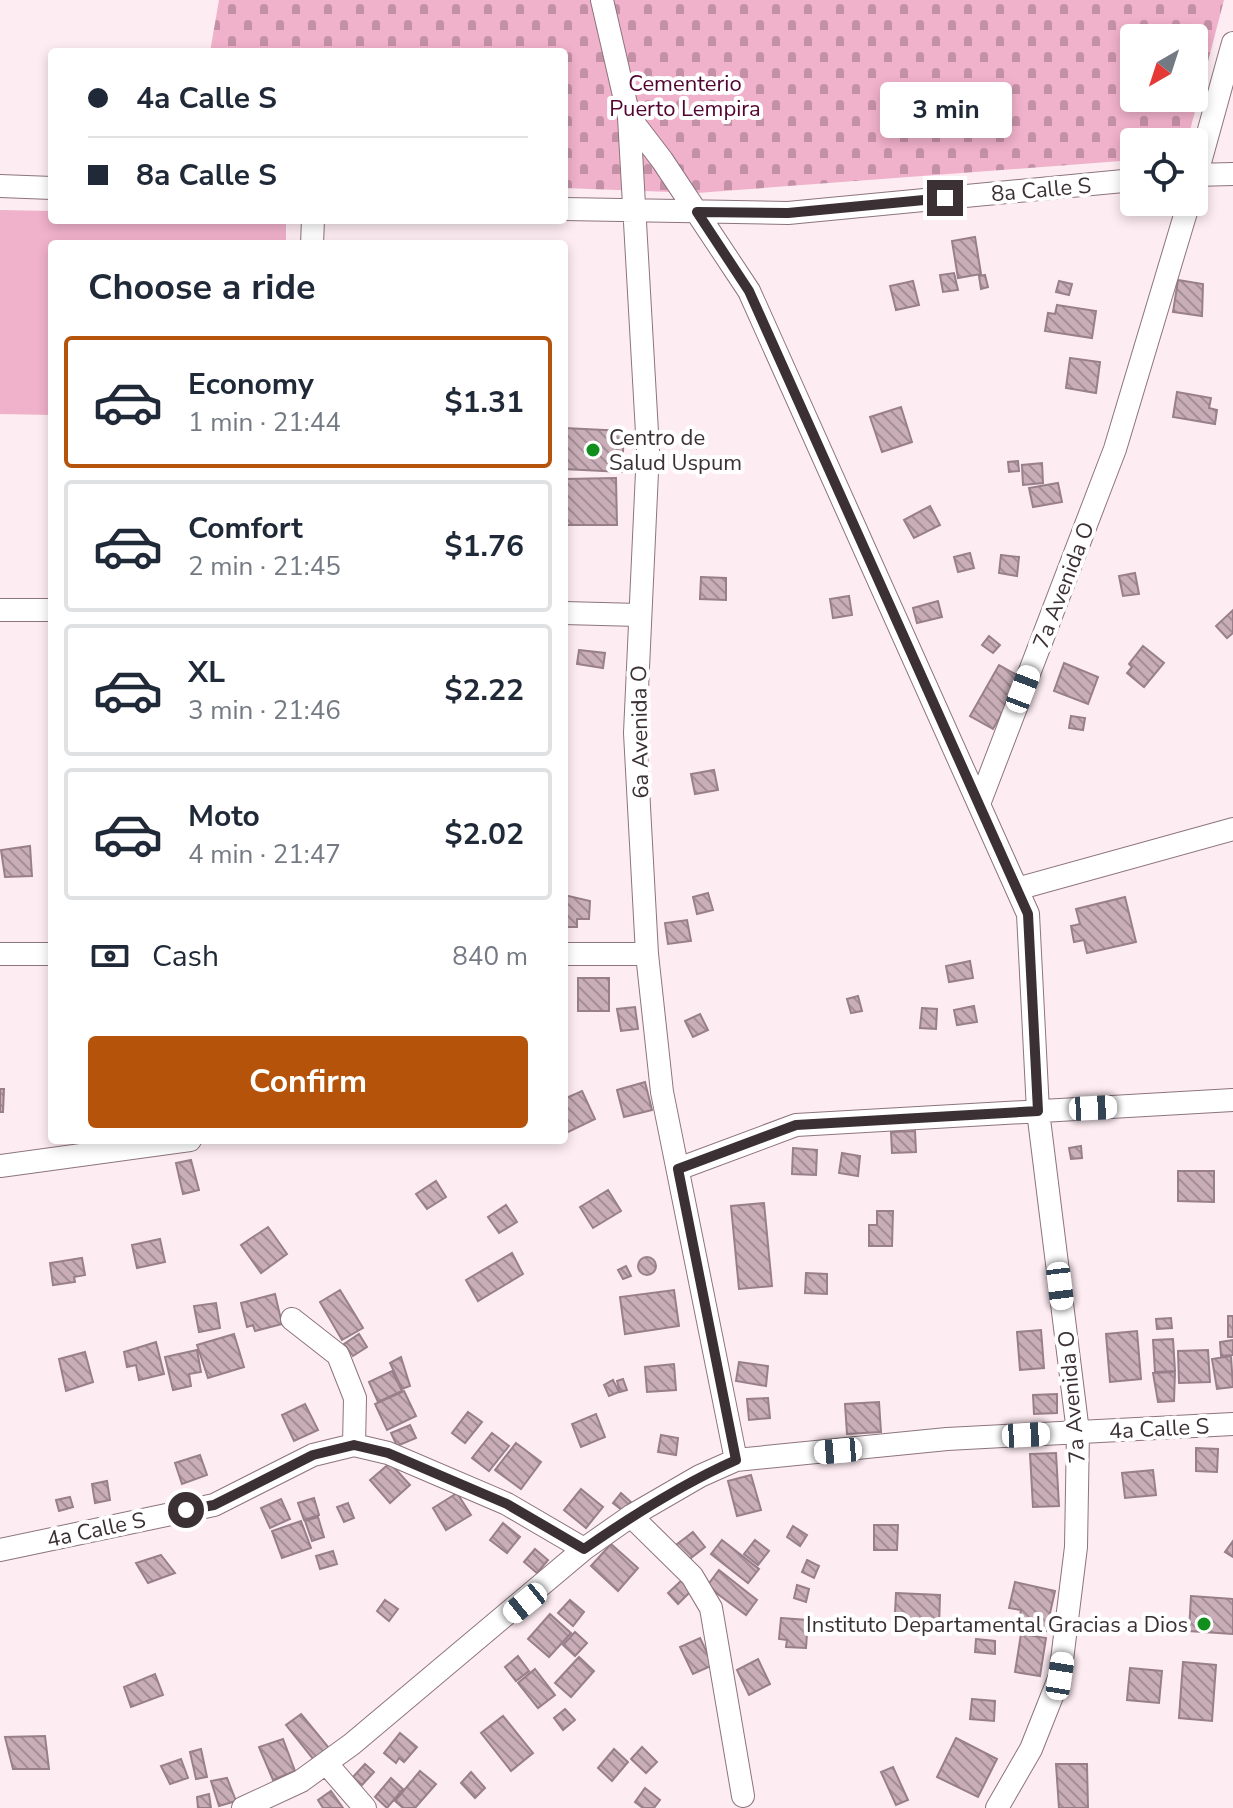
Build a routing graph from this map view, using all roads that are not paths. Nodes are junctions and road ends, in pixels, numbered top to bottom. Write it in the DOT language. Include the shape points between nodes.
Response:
graph roads {
  1 [pos="602,0"];
  2 [pos="1233,43"];
  3 [pos="629,117"];
  4 [pos="1208,132"];
  5 [pos="1233,174"];
  6 [pos="1208,177"];
  7 [pos="1120,181"];
  8 [pos="0,186"];
  9 [pos="48,188"];
  10 [pos="568,209"];
  11 [pos="635,212"];
  12 [pos="697,212"];
  13 [pos="1185,216"];
  14 [pos="0,610"];
  15 [pos="48,610"];
  16 [pos="568,613"];
  17 [pos="639,615"];
  18 [pos="979,804"];
  19 [pos="1233,829"];
  20 [pos="1017,889"];
  21 [pos="0,954"];
  22 [pos="48,954"];
  23 [pos="568,954"];
  24 [pos="647,954"];
  25 [pos="1233,1100"];
  26 [pos="1038,1111"];
  27 [pos="161,1144"];
  28 [pos="0,1166"];
  29 [pos="678,1169"];
  30 [pos="292,1319"];
  31 [pos="1233,1424"];
  32 [pos="1078,1432"];
  33 [pos="354,1445"];
  34 [pos="736,1460"];
  35 [pos="631,1516"];
  36 [pos="584,1549"];
  37 [pos="0,1550"];
  38 [pos="326,1763"];
  39 [pos="743,1796"];
  40 [pos="243,1808"];
  41 [pos="365,1808"];
  42 [pos="997,1808"];
  1 -- 3 [label="street, 6a Avenida O"];
  2 -- 4 [label="street"];
  3 -- 11 [label="street, 6a Avenida O"];
  3 -- 12 [label="street"];
  5 -- 6 [label="street"];
  7 -- 12 [label="street, 8a Calle S" via="788,213"];
  8 -- 9 [label="street"];
  10 -- 11 [label="street, 8a Calle S"];
  11 -- 12 [label="street, 8a Calle S"];
  11 -- 17 [label="street, 6a Avenida O" via="648,450"];
  12 -- 18 [label="street" via="749,291"];
  13 -- 18 [label="street, 7a Avenida O" via="1115,449"];
  14 -- 15 [label="street"];
  16 -- 17 [label="street"];
  17 -- 24 [label="street, 6a Avenida O" via="635,733"];
  18 -- 20 [label="street, 7a Avenida O"];
  19 -- 20 [label="street"];
  20 -- 26 [label="street, 7a Avenida O" via="1028,914"];
  21 -- 22 [label="street"];
  23 -- 24 [label="street"];
  24 -- 29 [label="street, 6a Avenida O" via="662,1092"];
  25 -- 26 [label="street"];
  26 -- 29 [label="street" via="796,1125"];
  26 -- 32 [label="street, 7a Avenida O"];
  27 -- 28 [label="street"];
  29 -- 34 [label="street, 6a Avenida O"];
  30 -- 33 [label="street" via="338,1355 355,1398"];
  31 -- 32 [label="street, 4a Calle S"];
  32 -- 34 [label="street, 4a Calle S"];
  32 -- 42 [label="street, 7a Avenida O" via="1076,1547 1060,1676 1031,1749"];
  33 -- 36 [label="street, 4a Calle S" via="388,1453 507,1504"];
  33 -- 37 [label="street, 4a Calle S" via="313,1455 214,1505"];
  34 -- 35 [label="street, 4a Calle S"];
  35 -- 36 [label="street, 4a Calle S"];
  35 -- 39 [label="street" via="692,1576 711,1608"];
  36 -- 38 [label="street"];
  38 -- 40 [label="street"];
  38 -- 41 [label="street"];
}
